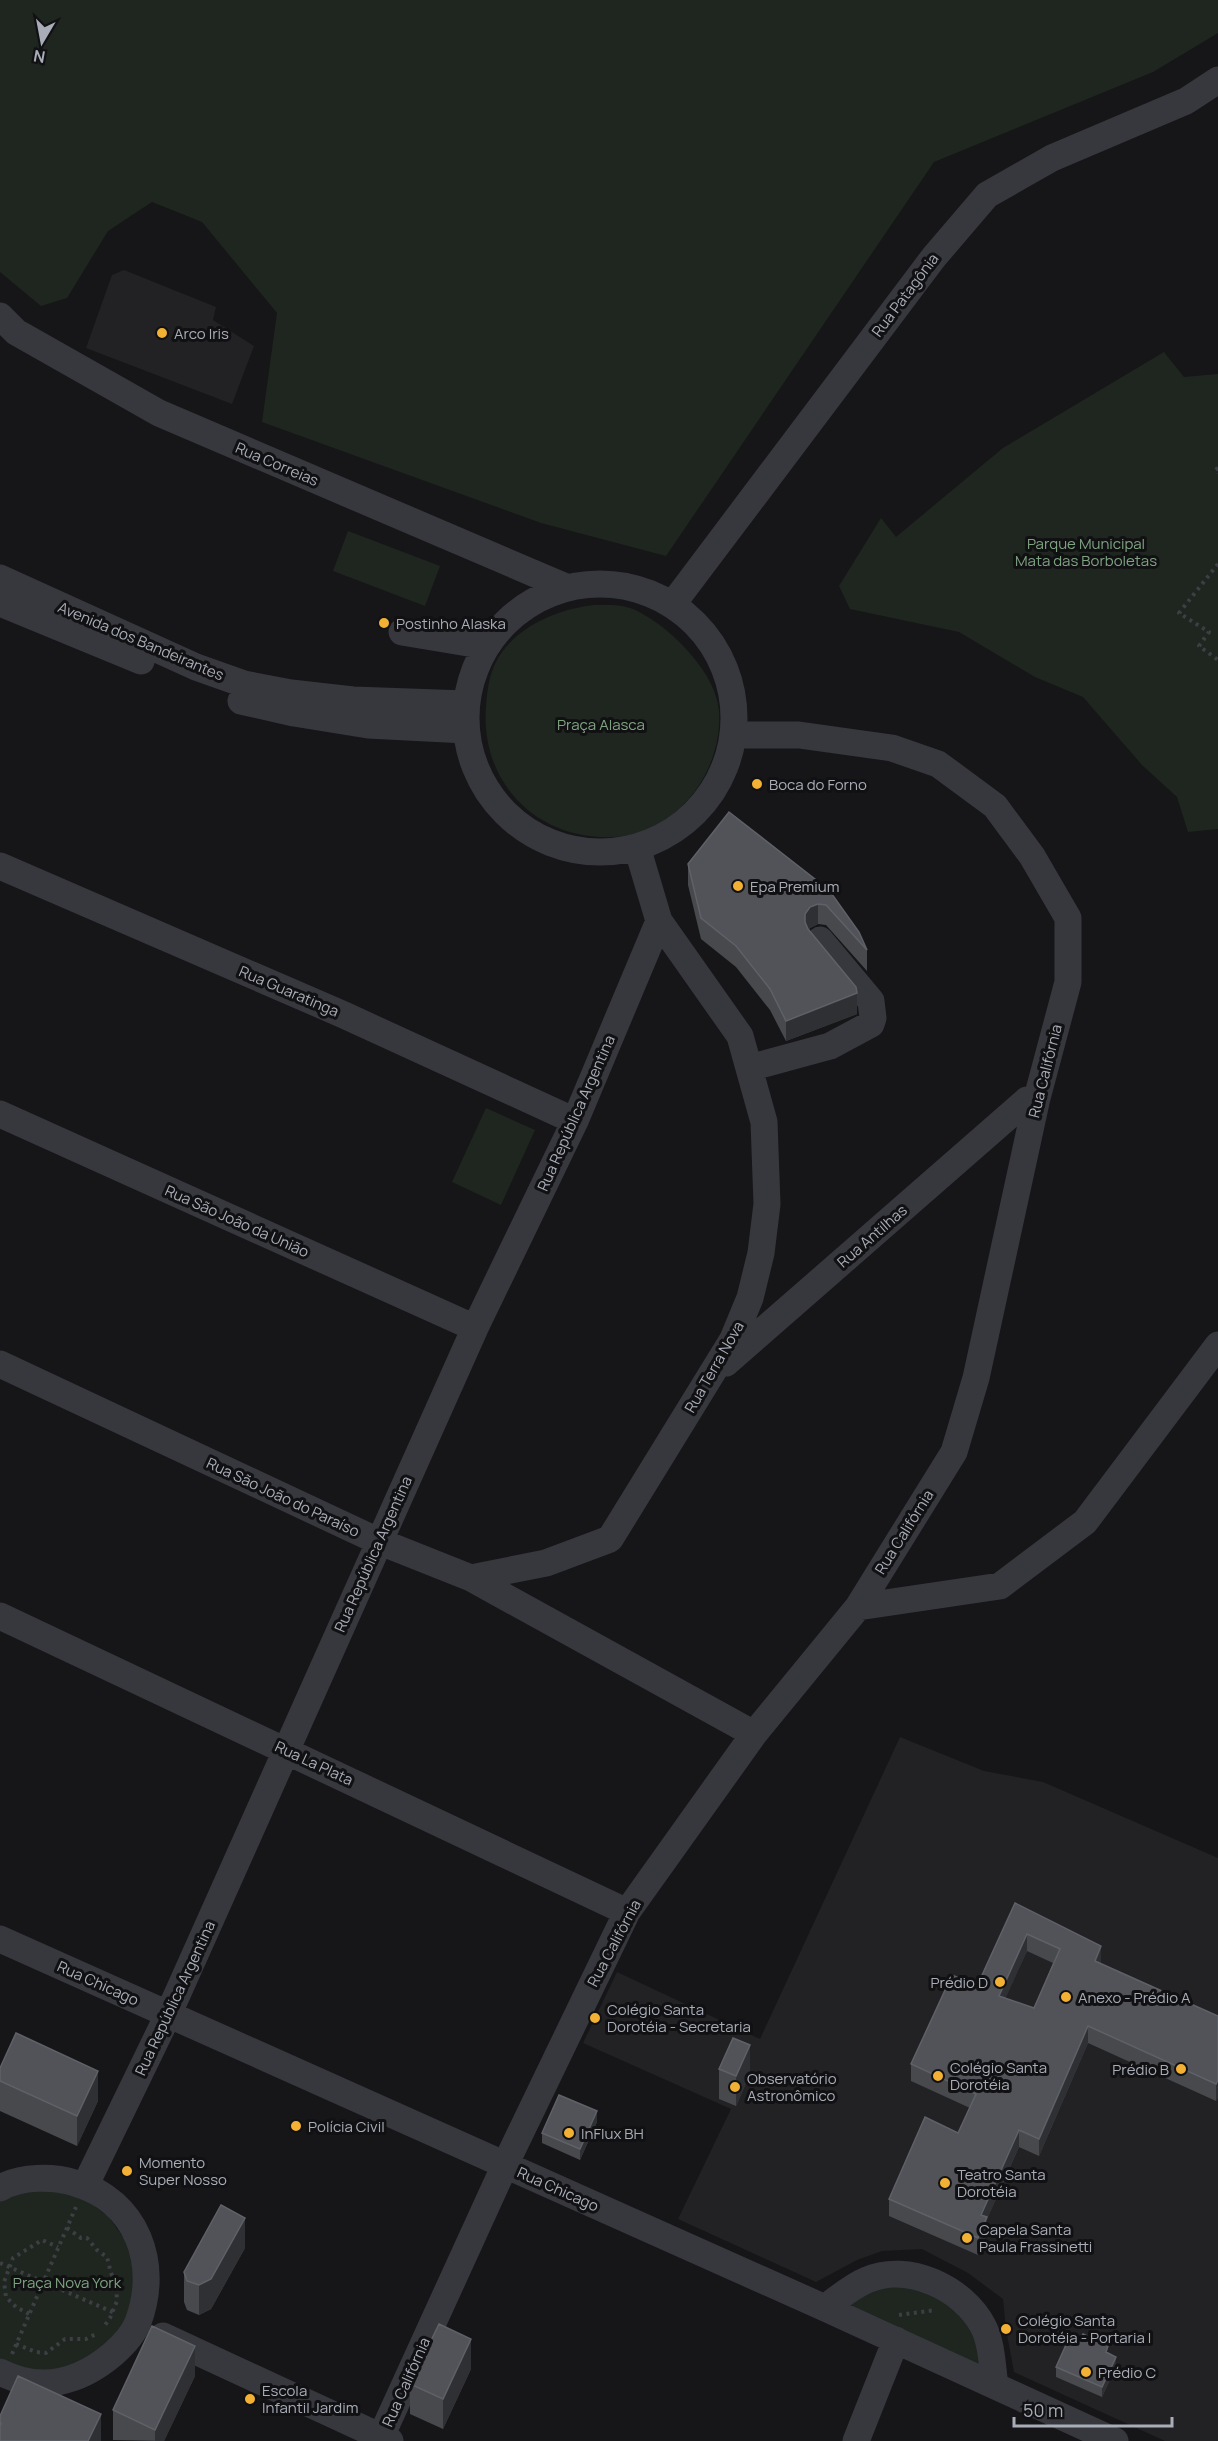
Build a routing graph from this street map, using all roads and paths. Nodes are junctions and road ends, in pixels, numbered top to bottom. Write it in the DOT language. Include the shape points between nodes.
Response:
graph roads {
  1 [pos="1218,80"];
  2 [pos="0,316"];
  3 [pos="1218,468"];
  4 [pos="1218,473"];
  5 [pos="1218,564"];
  6 [pos="0,578"];
  7 [pos="568,588"];
  8 [pos="0,603"];
  9 [pos="672,605"];
  10 [pos="402,632"];
  11 [pos="486,646"];
  12 [pos="1218,660"];
  13 [pos="466,717"];
  14 [pos="734,735"];
  15 [pos="638,847"];
  16 [pos="0,866"];
  17 [pos="659,921"];
  18 [pos="820,940"];
  19 [pos="749,1068"];
  20 [pos="1037,1098"];
  21 [pos="0,1114"];
  22 [pos="575,1121"];
  23 [pos="475,1329"];
  24 [pos="1218,1345"];
  25 [pos="0,1364"];
  26 [pos="710,1377"];
  27 [pos="378,1541"];
  28 [pos="471,1578"];
  29 [pos="858,1607"];
  30 [pos="0,1616"];
  31 [pos="754,1734"];
  32 [pos="287,1751"];
  33 [pos="627,1912"];
  34 [pos="0,1939"];
  35 [pos="168,2015"];
  36 [pos="505,2165"];
  37 [pos="85,2186"];
  38 [pos="0,2188"];
  39 [pos="67,2228"];
  40 [pos="58,2247"];
  41 [pos="0,2263"];
  42 [pos="9,2267"];
  43 [pos="44,2282"];
  44 [pos="825,2308"];
  45 [pos="946,2310"];
  46 [pos="113,2312"];
  47 [pos="29,2314"];
  48 [pos="138,2324"];
  49 [pos="894,2329"];
  50 [pos="16,2344"];
  51 [pos="1,2375"];
  52 [pos="995,2385"];
  53 [pos="384,2440"];
  54 [pos="856,2441"];
  55 [pos="1115,2441"];
  1 -- 9 [label="street, Rua Patagônia" via="1186,101 1052,158 987,195 934,257"];
  2 -- 7 [label="street, Rua Correias" via="16,332 159,413"];
  3 -- 4 [label="path"];
  5 -- 12 [label="path" via="1179,613 1209,632 1199,646"];
  6 -- 13 [label="street, Avenida dos Bandeirantes" via="196,667 244,684"];
  7 -- 9 [label="street" via="604,584 639,590"];
  7 -- 11 [label="street" via="535,600 507,620"];
  8 -- 13 [label="street, Avenida dos Bandeirantes" via="239,700 368,725"];
  9 -- 14 [label="street" via="701,630 722,662 733,698"];
  10 -- 11 [label="street"];
  11 -- 13 [label="street" via="472,674"];
  13 -- 15 [label="street" via="475,768 495,802 524,828 560,846 598,852"];
  14 -- 15 [label="street" via="728,760 702,805 684,823"];
  14 -- 20 [label="street, Rua Califórnia" via="799,735 892,748 938,764 995,806 1032,856 1068,918 1068,982"];
  15 -- 17 [label="street, Rua Terra Nova"];
  16 -- 22 [label="street, Rua Guaratinga" via="344,1015"];
  17 -- 19 [label="street, Rua Terra Nova" via="740,1036"];
  17 -- 22 [label="street, Rua República Argentina"];
  18 -- 19 [label="street" via="871,1001 870,1024 830,1046"];
  19 -- 26 [label="street, Rua Terra Nova" via="764,1122 767,1204 761,1253 734,1339"];
  20 -- 26 [label="street, Rua Antilhas" via="1028,1100"];
  20 -- 29 [label="street, Rua Califórnia" via="976,1378 954,1452"];
  21 -- 23 [label="street, Rua São João da União"];
  22 -- 23 [label="street, Rua República Argentina"];
  23 -- 27 [label="street, Rua República Argentina"];
  24 -- 29 [label="street" via="1085,1522 1000,1586"];
  25 -- 27 [label="street, Rua São João do Paraíso"];
  26 -- 28 [label="street, Rua Terra Nova" via="610,1539 546,1563"];
  27 -- 28 [label="street, Rua São João do Paraíso"];
  27 -- 32 [label="street, Rua República Argentina"];
  28 -- 31 [label="street, Rua São João do Paraíso"];
  29 -- 31 [label="street, Rua Califórnia"];
  30 -- 32 [label="street, Rua La Plata"];
  31 -- 33 [label="street, Rua Califórnia"];
  32 -- 33 [label="street, Rua La Plata"];
  32 -- 35 [label="street, Rua República Argentina"];
  33 -- 36 [label="street, Rua Califórnia"];
  34 -- 35 [label="street, Rua Chicago"];
  35 -- 36 [label="street, Rua Chicago"];
  35 -- 37 [label="street, Rua República Argentina"];
  36 -- 44 [label="street, Rua Chicago"];
  36 -- 53 [label="street, Rua Califórnia"];
  37 -- 38 [label="street" via="60,2178 33,2179"];
  37 -- 39 [label="path"];
  37 -- 48 [label="street" via="127,2217 142,2243 147,2270"];
  39 -- 40 [label="path"];
  39 -- 46 [label="path" via="87,2238 107,2257 116,2285"];
  40 -- 42 [label="path" via="42,2240 13,2258"];
  40 -- 43 [label="path"];
  41 -- 42 [label="path"];
  42 -- 43 [label="path"];
  42 -- 47 [label="path" via="4,2282 6,2297"];
  43 -- 46 [label="path"];
  43 -- 47 [label="path"];
  44 -- 49 [label="street, Rua Chicago"];
  44 -- 52 [label="street" via="869,2278 899,2273 933,2281 960,2297 983,2326"];
  45 -- 49 [label="path" via="919,2312"];
  46 -- 48 [label="path"];
  46 -- 50 [label="path" via="100,2332 86,2339 65,2339 46,2353"];
  47 -- 50 [label="path"];
  48 -- 51 [label="street" via="121,2347 94,2370 64,2381 33,2383"];
  48 -- 53 [label="street"];
  49 -- 52 [label="street, Rua Chicago"];
  49 -- 54 [label="street"];
  50 -- 51 [label="path"];
  52 -- 55 [label="street, Rua Chicago"];
}
